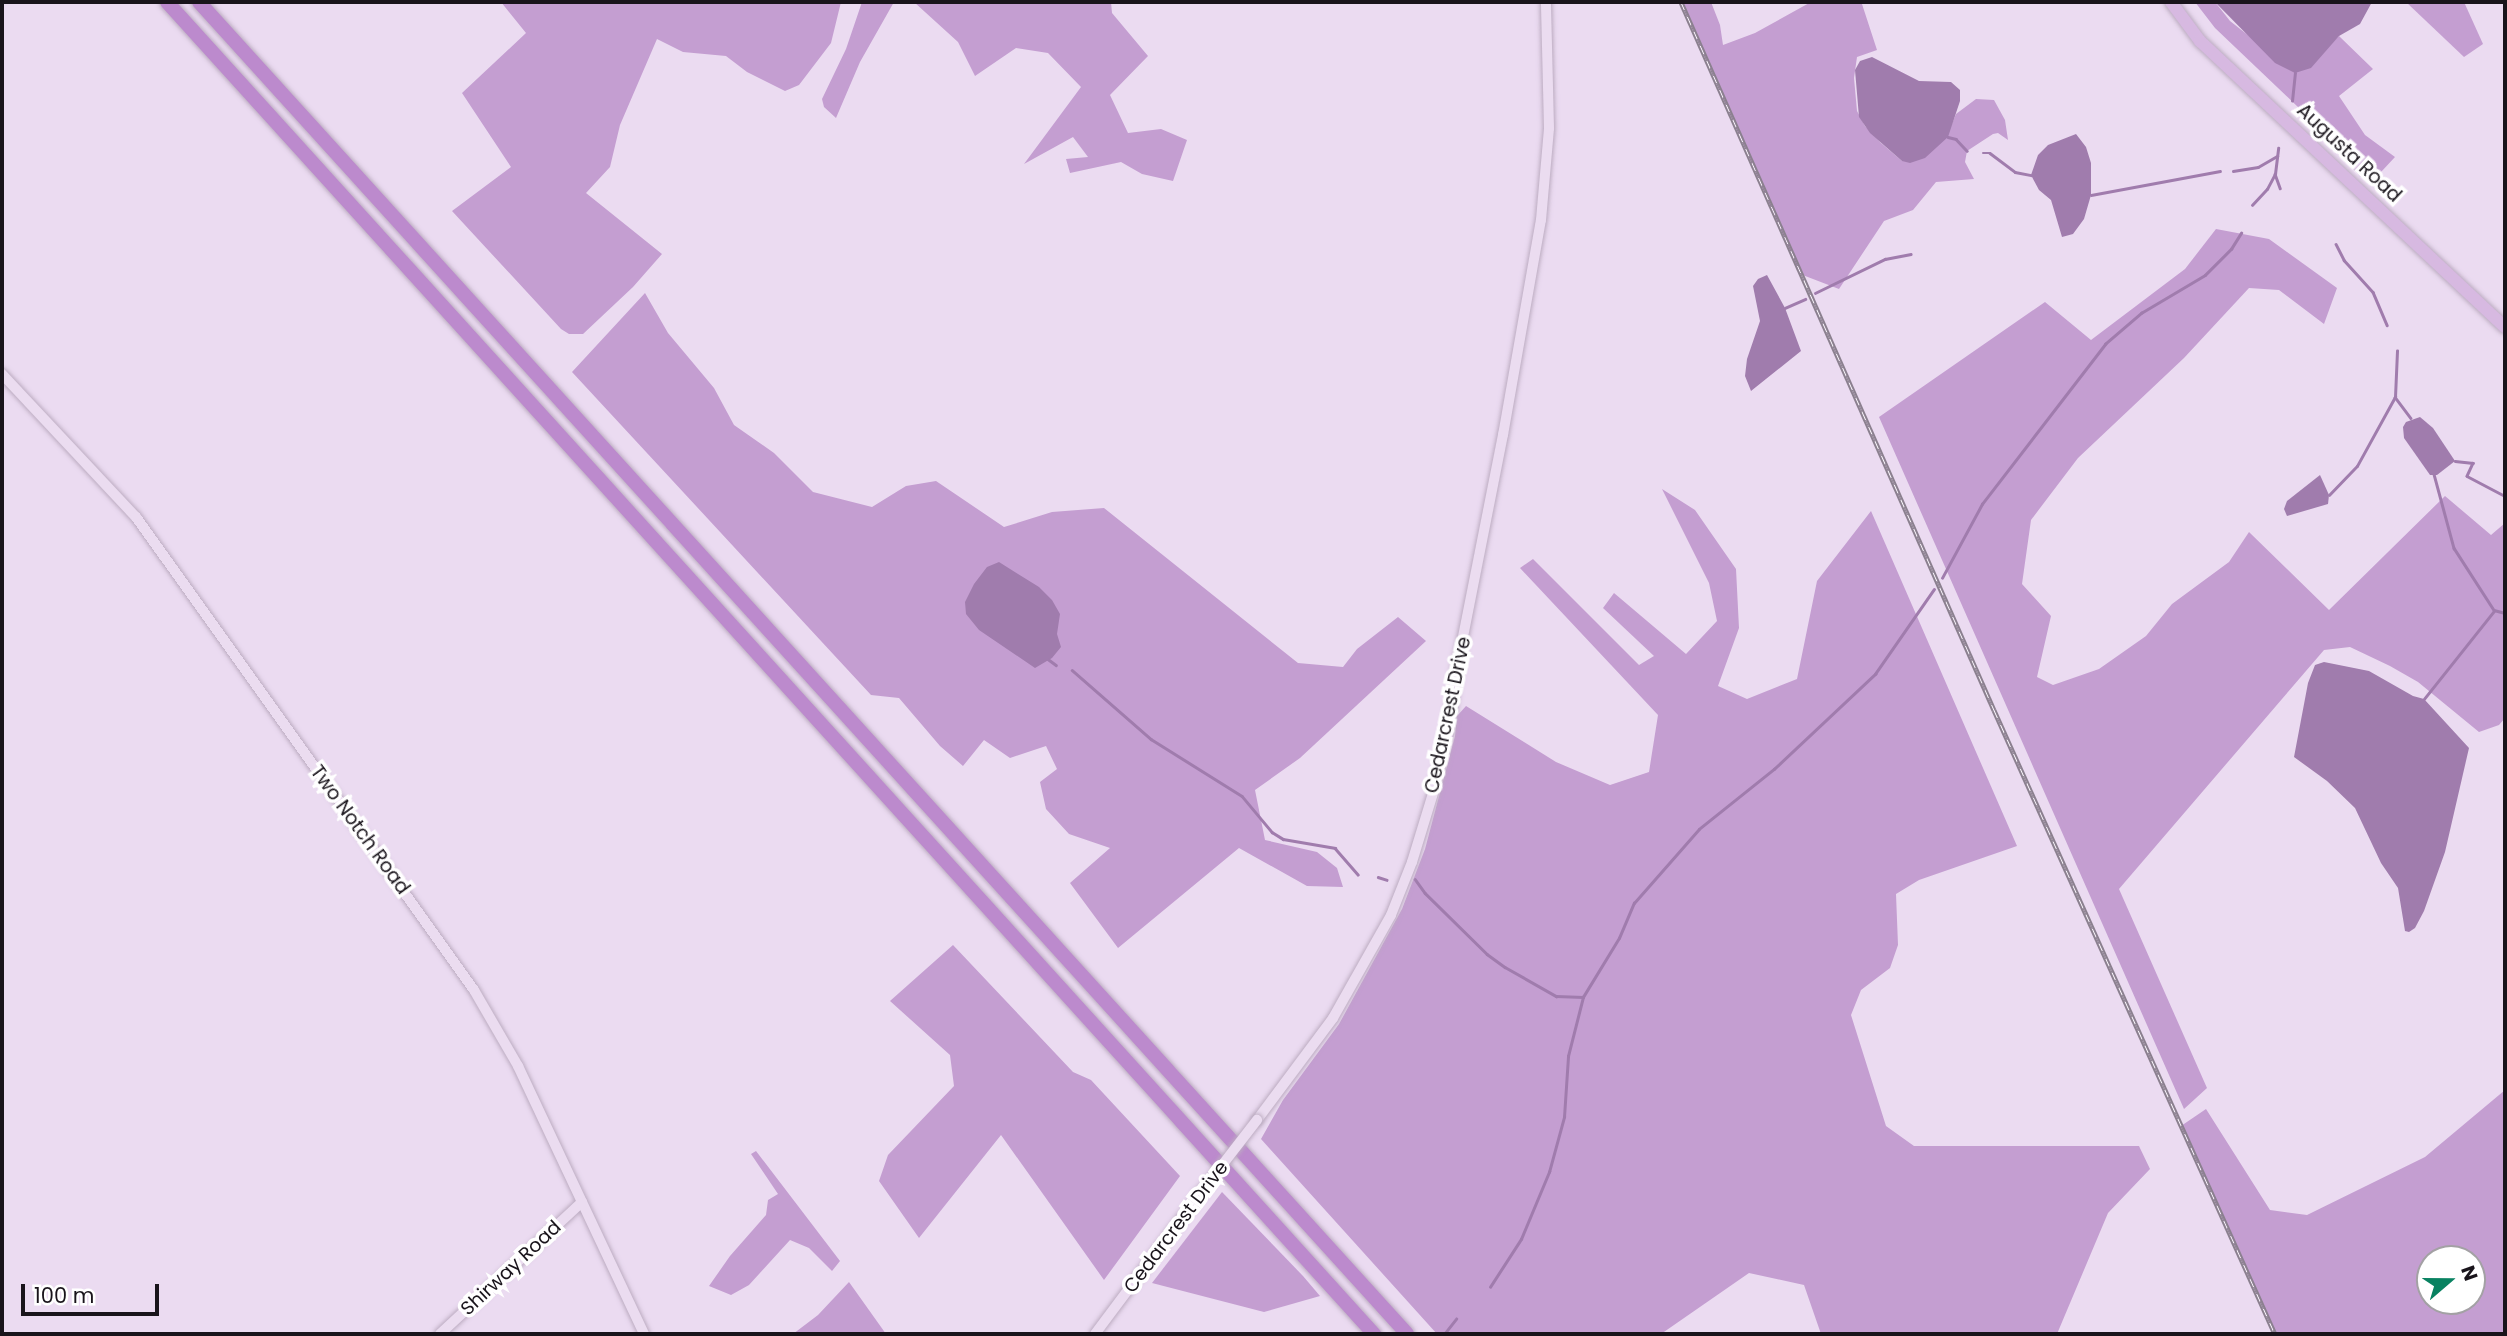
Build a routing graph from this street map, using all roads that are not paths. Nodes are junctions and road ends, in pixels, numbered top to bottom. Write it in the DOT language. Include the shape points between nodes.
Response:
graph roads {
  1 [pos="167,2"];
  2 [pos="199,2"];
  3 [pos="1546,2"];
  4 [pos="2171,2"];
  5 [pos="2505,327"];
  6 [pos="2,374"];
  7 [pos="582,1202"];
  8 [pos="440,1334"];
  9 [pos="644,1334"];
  10 [pos="1095,1334"];
  11 [pos="1374,1334"];
  12 [pos="1408,1334"];
  1 -- 11 [label="highway"];
  2 -- 12 [label="highway"];
  3 -- 10 [label="street, Cedarcrest Drive, bridge" via="1549,128 1541,219 1435,787 1391,915 1333,1018"];
  4 -- 5 [label="main road, Augusta Road" via="2200,41"];
  6 -- 7 [label="street, Two Notch Road" via="136,517 444,946 508,1047"];
  7 -- 8 [label="street, Shirway Road"];
  7 -- 9 [label="street, Two Notch Road"];
}
